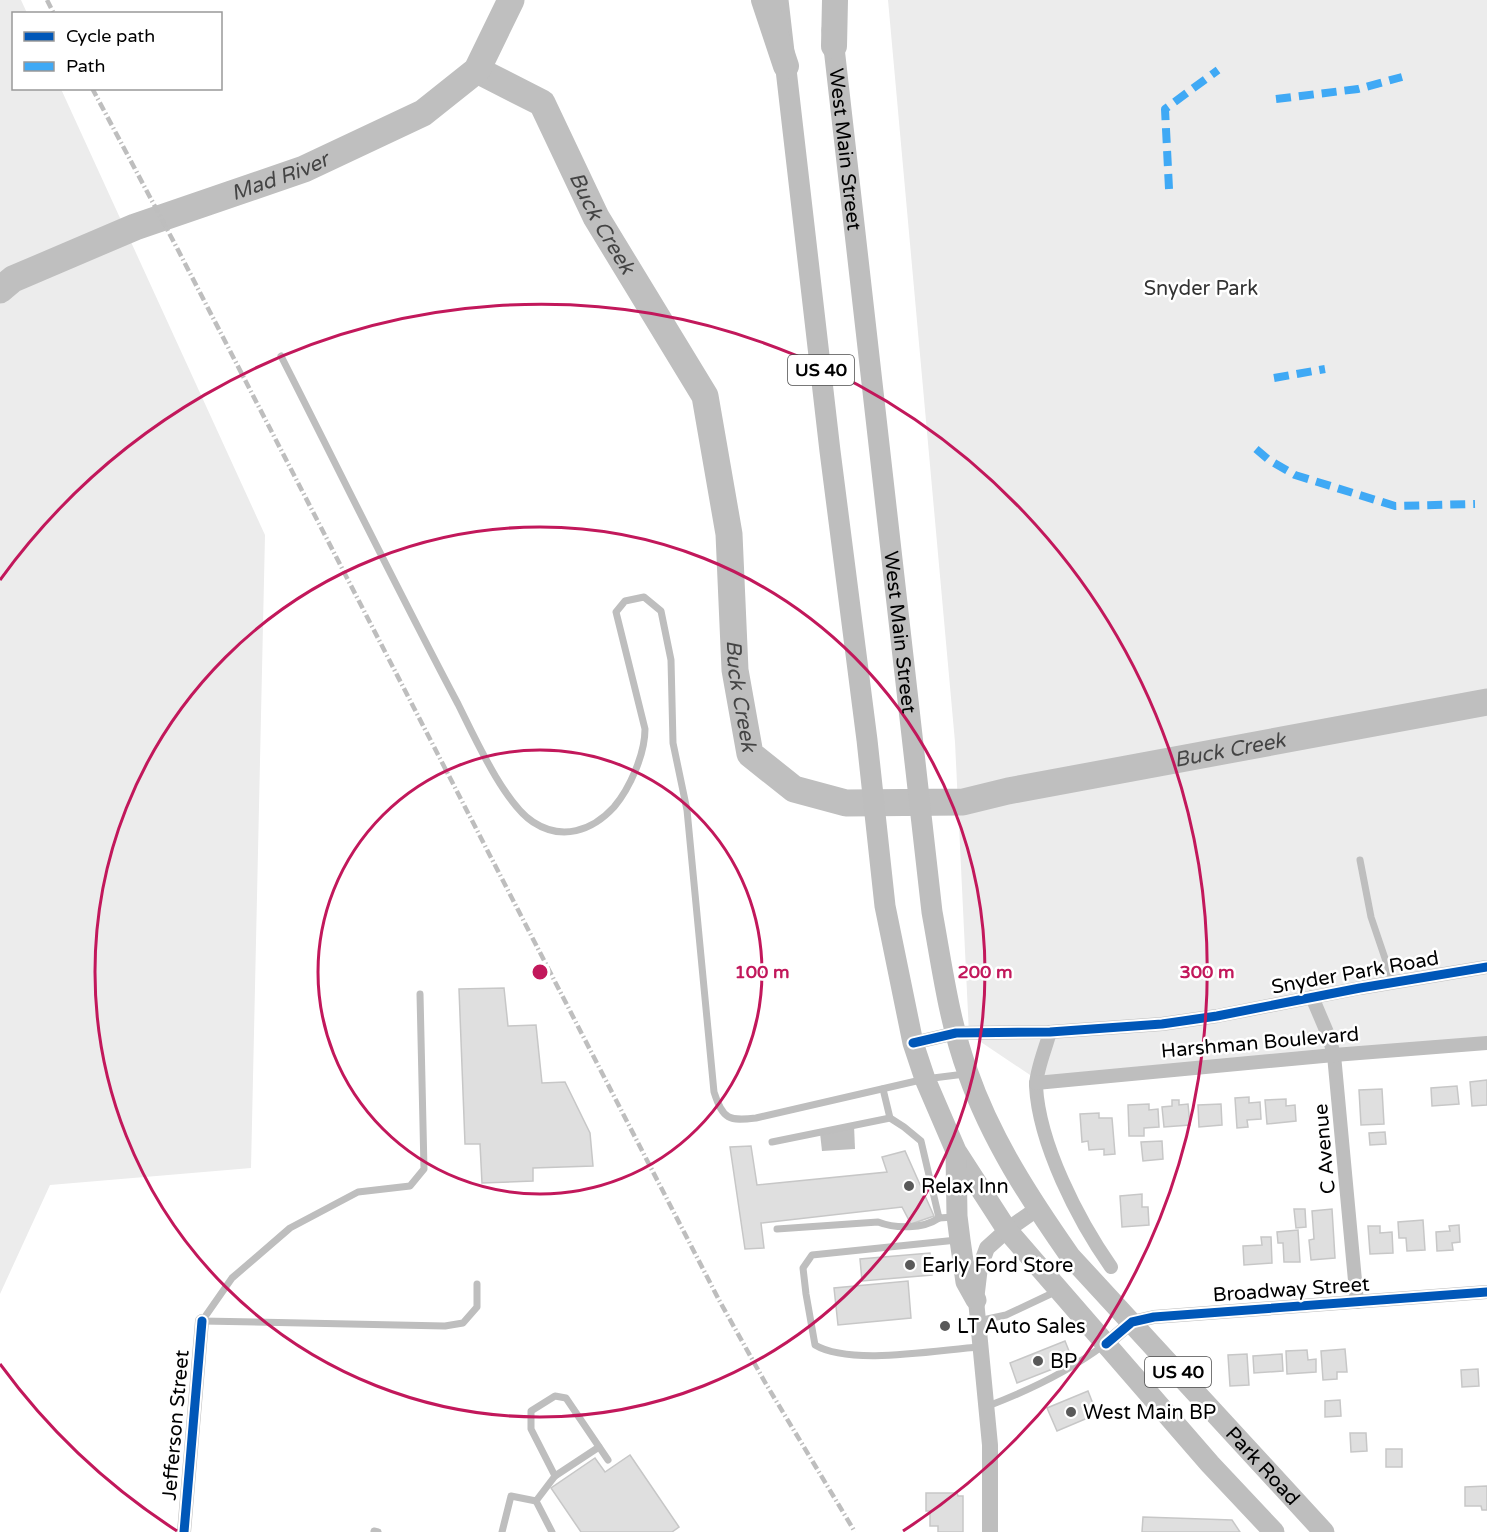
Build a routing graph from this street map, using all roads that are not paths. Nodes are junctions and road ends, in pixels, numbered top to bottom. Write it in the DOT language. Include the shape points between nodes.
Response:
graph roads {
  1 [pos="764,0"];
  2 [pos="778,0"];
  3 [pos="829,0"];
  4 [pos="835,0"];
  5 [pos="834,46"];
  6 [pos="786,66"];
  7 [pos="282,356"];
  8 [pos="1360,860"];
  9 [pos="1487,967"];
  10 [pos="1393,982"];
  11 [pos="420,994"];
  12 [pos="1312,997"];
  13 [pos="1050,1032"];
  14 [pos="956,1033"];
  15 [pos="913,1043"];
  16 [pos="1487,1043"];
  17 [pos="1334,1055"];
  18 [pos="968,1073"];
  19 [pos="925,1079"];
  20 [pos="1036,1083"];
  21 [pos="883,1089"];
  22 [pos="890,1118"];
  23 [pos="772,1142"];
  24 [pos="956,1151"];
  25 [pos="1037,1209"];
  26 [pos="948,1217"];
  27 [pos="777,1229"];
  28 [pos="1007,1230"];
  29 [pos="960,1240"];
  30 [pos="1111,1267"];
  31 [pos="477,1284"];
  32 [pos="1059,1290"];
  33 [pos="1487,1292"];
  34 [pos="975,1300"];
  35 [pos="1357,1302"];
  36 [pos="978,1321"];
  37 [pos="202,1322"];
  38 [pos="1132,1322"];
  39 [pos="1107,1344"];
  40 [pos="981,1347"];
  41 [pos="988,1406"];
  42 [pos="599,1447"];
  43 [pos="608,1460"];
  44 [pos="555,1476"];
  45 [pos="536,1502"];
  46 [pos="184,1532"];
  47 [pos="502,1532"];
  48 [pos="552,1532"];
  49 [pos="990,1532"];
  50 [pos="1274,1532"];
  51 [pos="1324,1532"];
  1 -- 6 [label="highway"];
  2 -- 6 [label="main road, US 40"];
  3 -- 5 [label="main road, West Main Street / US 40"];
  4 -- 5 [label="highway"];
  5 -- 14 [label="main road, West Main Street / US 40" via="934,923"];
  6 -- 15 [label="main road, US 40" via="885,906"];
  7 -- 21 [label="lane" via="496,777 520,810 544,828 574,832 587,828 601,820 624,792 640,759 645,729 616,612 625,601 644,597 662,611 670,660 673,743 688,821 714,1092 723,1113 736,1120 756,1118"];
  8 -- 10 [label="lane" via="1371,918"];
  9 -- 10 [label="street, Snyder Park Road"];
  10 -- 12 [label="street, Snyder Park Road"];
  11 -- 37 [label="lane" via="424,1169 410,1186 358,1192 290,1228 232,1278"];
  12 -- 13 [label="street, Snyder Park Road" via="1162,1024"];
  12 -- 17 [label="street, C Avenue"];
  13 -- 14 [label="street"];
  13 -- 20 [label="street"];
  14 -- 15 [label="street"];
  14 -- 18 [label="main road, West Main Street / US 40"];
  15 -- 19 [label="main road, US 40"];
  16 -- 17 [label="street, Harshman Boulevard"];
  17 -- 20 [label="street, Harshman Boulevard"];
  17 -- 35 [label="street, C Avenue"];
  18 -- 19 [label="lane"];
  18 -- 25 [label="main road, West Main Street / US 40" via="998,1143"];
  19 -- 21 [label="lane"];
  19 -- 24 [label="main road, US 40"];
  20 -- 30 [label="street" via="1039,1108 1064,1183"];
  21 -- 22 [label="lane"];
  22 -- 23 [label="lane"];
  22 -- 26 [label="lane" via="921,1141"];
  24 -- 26 [label="main road"];
  24 -- 28 [label="main road, US 40"];
  25 -- 28 [label="street"];
  25 -- 38 [label="main road, Park Road / US 40" via="1070,1256"];
  26 -- 27 [label="lane" via="929,1225 889,1227 878,1222"];
  26 -- 29 [label="main road"];
  28 -- 32 [label="main road, Park Road / US 40"];
  28 -- 34 [label="street" via="987,1248"];
  29 -- 34 [label="main road" via="966,1282"];
  29 -- 40 [label="lane" via="812,1255 803,1268 815,1344 845,1355 872,1356"];
  31 -- 37 [label="lane" via="477,1307 463,1323 445,1326"];
  32 -- 36 [label="lane" via="1006,1315"];
  32 -- 39 [label="main road, Park Road / US 40"];
  33 -- 35 [label="street, Broadway Street"];
  34 -- 36 [label="street"];
  35 -- 38 [label="street, Broadway Street" via="1154,1317"];
  36 -- 40 [label="street"];
  37 -- 46 [label="street, Jefferson Street"];
  38 -- 39 [label="street"];
  38 -- 51 [label="main road, Park Road / US 40"];
  39 -- 41 [label="lane" via="1076,1366"];
  39 -- 50 [label="main road, Park Road / US 40"];
  40 -- 41 [label="street"];
  41 -- 49 [label="street"];
  42 -- 43 [label="lane"];
  42 -- 44 [label="lane"];
  42 -- 44 [label="lane" via="566,1398 555,1396 531,1411 531,1429"];
  44 -- 45 [label="lane"];
  45 -- 47 [label="lane" via="511,1496"];
  45 -- 48 [label="lane"];
}
